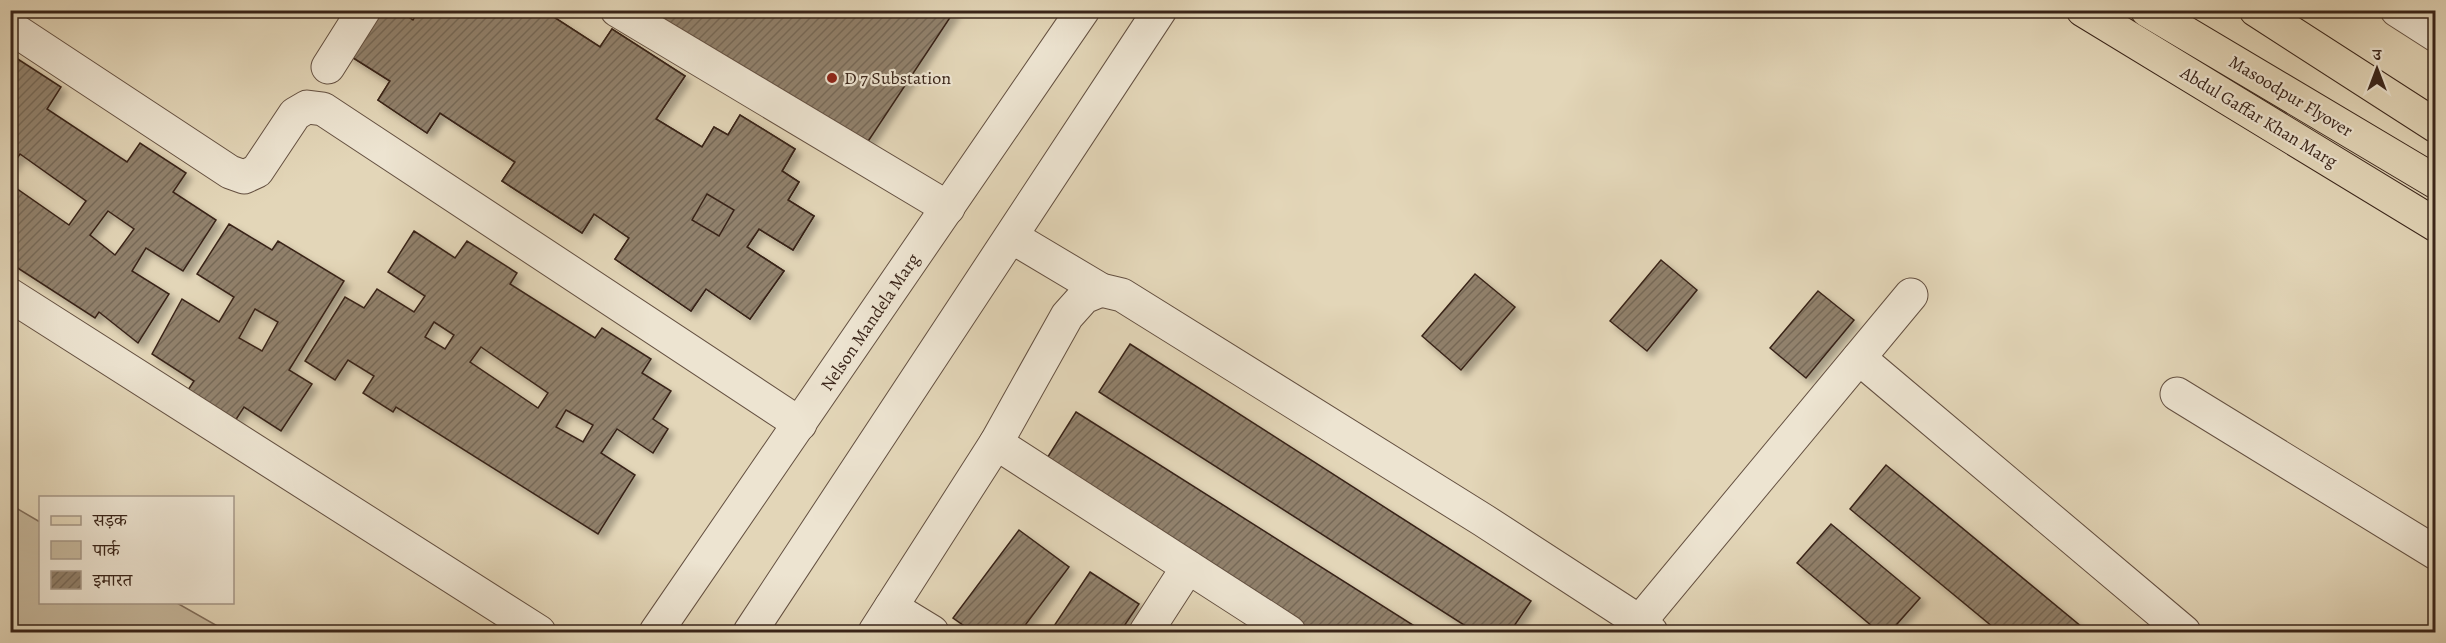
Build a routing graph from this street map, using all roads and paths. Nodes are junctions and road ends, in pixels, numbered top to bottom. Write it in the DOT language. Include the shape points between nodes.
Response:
graph roads {
  1 [pos="364,10"];
  2 [pos="617,10"];
  3 [pos="1083,10"];
  4 [pos="1160,10"];
  5 [pos="2082,10"];
  6 [pos="2146,10"];
  7 [pos="2256,10"];
  8 [pos="2397,10"];
  9 [pos="10,27"];
  10 [pos="2436,35"];
  11 [pos="328,67"];
  12 [pos="2436,126"];
  13 [pos="2436,182"];
  14 [pos="948,208"];
  15 [pos="2436,225"];
  16 [pos="1012,237"];
  17 [pos="1101,290"];
  18 [pos="10,295"];
  19 [pos="1911,295"];
  20 [pos="1859,358"];
  21 [pos="2177,394"];
  22 [pos="800,424"];
  23 [pos="996,443"];
  24 [pos="2436,553"];
  25 [pos="1188,567"];
  26 [pos="883,620"];
  27 [pos="1641,629"];
  28 [pos="539,633"];
  29 [pos="656,633"];
  30 [pos="750,633"];
  31 [pos="932,633"];
  32 [pos="1146,633"];
  33 [pos="1289,633"];
  34 [pos="2184,633"];
  1 -- 11 [label="street"];
  2 -- 14 [label="street"];
  3 -- 14 [label="street, Nelson Mandela Marg"];
  4 -- 16 [label="street"];
  5 -- 15 [label="main road, Abdul Gaffar Khan Marg"];
  6 -- 13 [label="main road, Masoodpur Flyover"];
  7 -- 12 [label="main road"];
  8 -- 10 [label="street"];
  9 -- 22 [label="street" via="230,172 244,177 257,171 295,114 307,107 323,109"];
  14 -- 22 [label="street, Nelson Mandela Marg"];
  16 -- 17 [label="street"];
  16 -- 30 [label="street"];
  17 -- 23 [label="street" via="1084,297 1067,316"];
  17 -- 27 [label="street" via="1122,295 1473,513"];
  18 -- 28 [label="street"];
  19 -- 20 [label="street"];
  20 -- 27 [label="street"];
  20 -- 34 [label="street"];
  21 -- 24 [label="street"];
  22 -- 29 [label="street, Nelson Mandela Marg"];
  23 -- 25 [label="street"];
  23 -- 26 [label="street"];
  25 -- 32 [label="street"];
  25 -- 33 [label="street"];
  26 -- 31 [label="street"];
}
